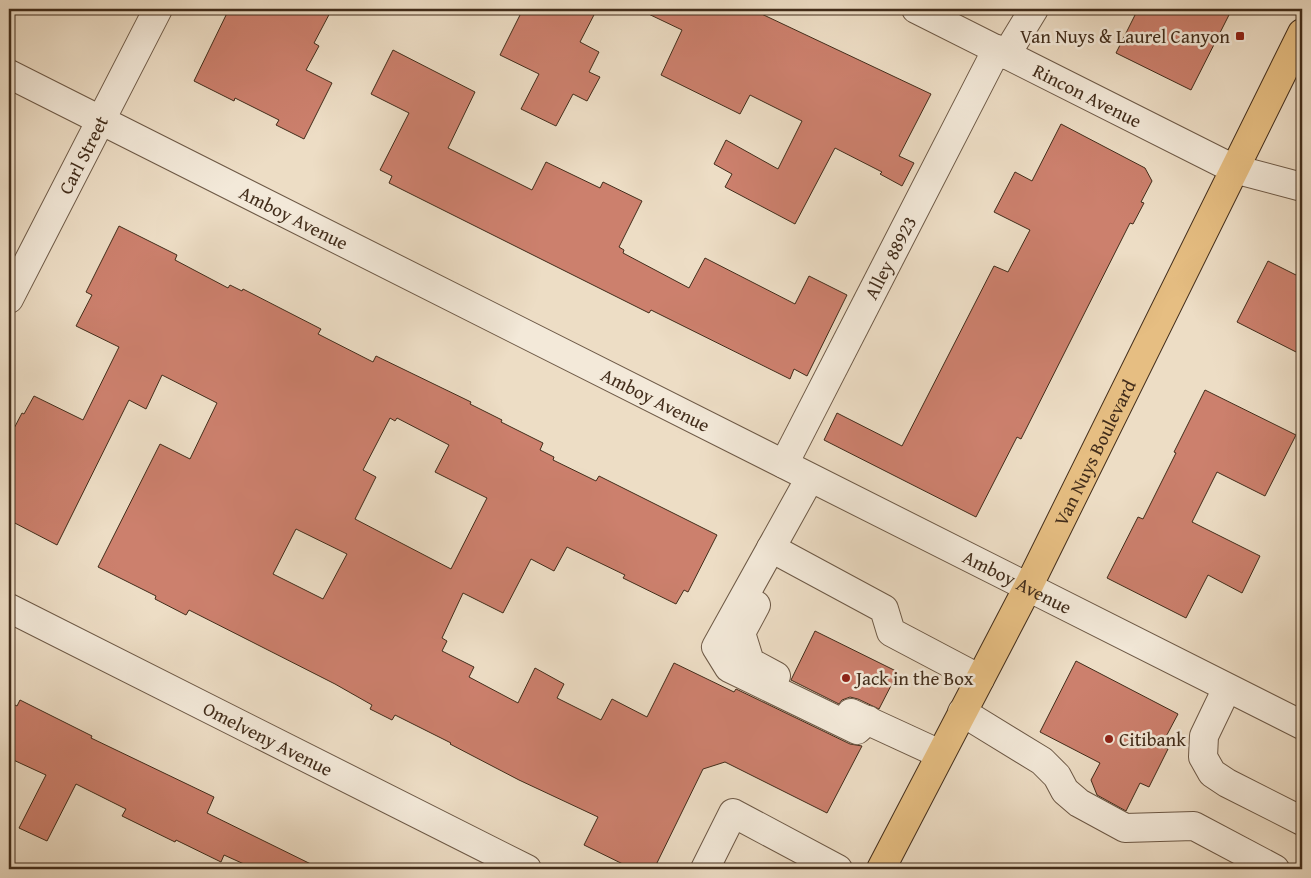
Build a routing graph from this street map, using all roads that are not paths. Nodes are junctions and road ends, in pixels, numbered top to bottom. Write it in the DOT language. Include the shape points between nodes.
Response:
graph roads {
  1 [pos="158,9"];
  2 [pos="916,9"];
  3 [pos="1034,9"];
  4 [pos="1302,33"];
  5 [pos="1001,52"];
  6 [pos="9,74"];
  7 [pos="101,121"];
  8 [pos="1234,169"];
  9 [pos="1302,186"];
  10 [pos="9,299"];
  11 [pos="784,464"];
  12 [pos="810,478"];
  13 [pos="771,548"];
  14 [pos="752,580"];
  15 [pos="1028,587"];
  16 [pos="9,608"];
  17 [pos="980,679"];
  18 [pos="1228,688"];
  19 [pos="818,698"];
  20 [pos="962,712"];
  21 [pos="1302,725"];
  22 [pos="940,754"];
  23 [pos="1302,821"];
  24 [pos="527,869"];
  25 [pos="705,869"];
  26 [pos="838,869"];
  27 [pos="881,869"];
  28 [pos="1275,869"];
  1 -- 7 [label="street, Carl Street"];
  2 -- 5 [label="street, Rincon Avenue"];
  3 -- 5 [label="street, Alley 88923"];
  4 -- 8 [label="main road, Van Nuys Boulevard"];
  5 -- 8 [label="street, Rincon Avenue"];
  5 -- 11 [label="street, Alley 88923"];
  6 -- 7 [label="street, Amboy Avenue"];
  7 -- 10 [label="street, Carl Street"];
  7 -- 11 [label="street, Amboy Avenue"];
  8 -- 9 [label="street, Rincon Avenue"];
  8 -- 15 [label="main road, Van Nuys Boulevard"];
  11 -- 12 [label="street, Amboy Avenue"];
  12 -- 13 [label="street"];
  12 -- 15 [label="street, Amboy Avenue"];
  13 -- 14 [label="street"];
  13 -- 17 [label="street" via="884,609 891,632"];
  14 -- 19 [label="street" via="758,601 741,634 750,662"];
  14 -- 22 [label="street" via="716,647 729,668 858,730 860,717"];
  15 -- 17 [label="main road, Van Nuys Boulevard"];
  15 -- 18 [label="street, Amboy Avenue"];
  16 -- 24 [label="street, Omelveny Avenue"];
  17 -- 20 [label="main road, Van Nuys Boulevard"];
  18 -- 21 [label="street, Amboy Avenue"];
  18 -- 23 [label="street" via="1204,736 1203,757 1212,773 1227,783"];
  20 -- 22 [label="main road, Van Nuys Boulevard"];
  20 -- 28 [label="street" via="1042,761 1079,804 1125,828 1194,826"];
  22 -- 27 [label="main road, Van Nuys Boulevard"];
  25 -- 26 [label="street" via="733,813"];
}
